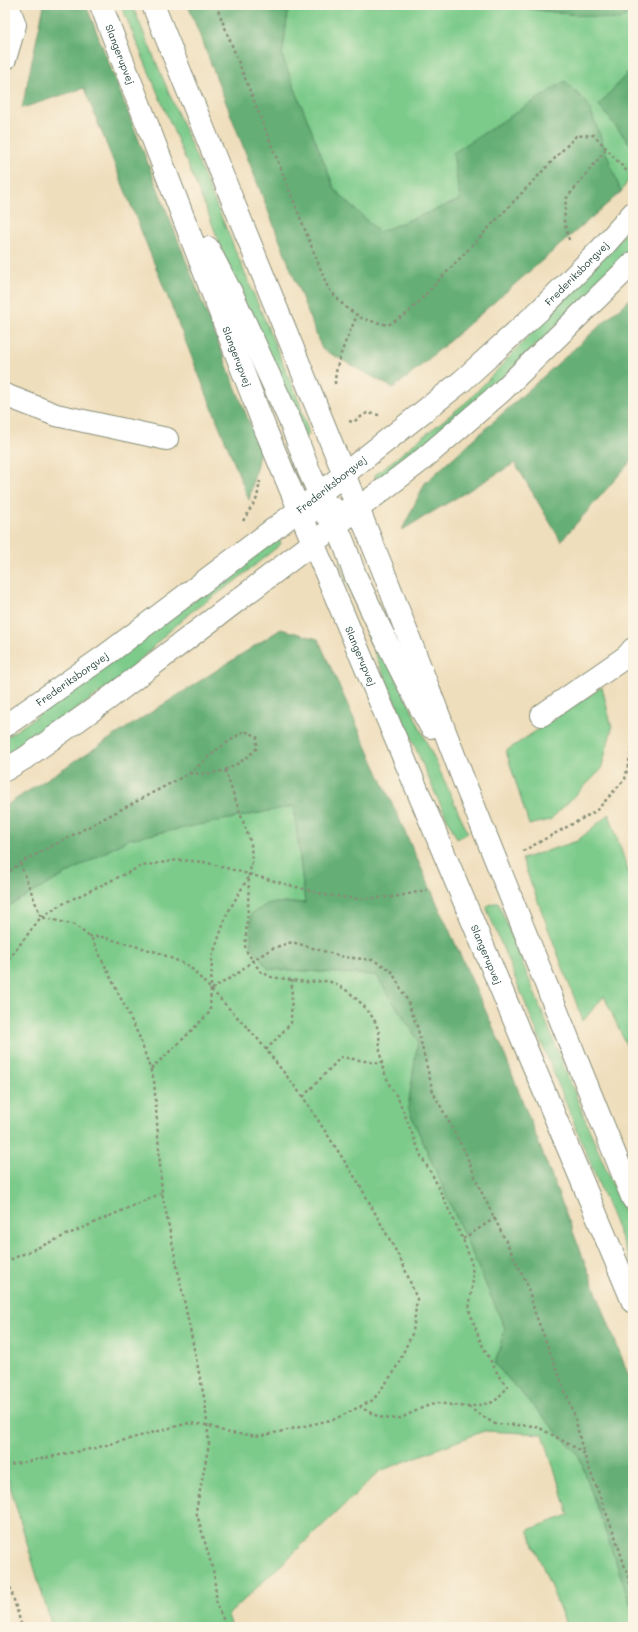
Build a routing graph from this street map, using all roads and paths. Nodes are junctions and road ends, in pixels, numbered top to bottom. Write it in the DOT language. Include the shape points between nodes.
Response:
graph roads {
  1 [pos="8,5"];
  2 [pos="101,5"];
  3 [pos="153,5"];
  4 [pos="216,5"];
  5 [pos="5,59"];
  6 [pos="607,148"];
  7 [pos="159,157"];
  8 [pos="633,178"];
  9 [pos="633,213"];
  10 [pos="569,240"];
  11 [pos="633,263"];
  12 [pos="357,315"];
  13 [pos="335,390"];
  14 [pos="5,395"];
  15 [pos="379,415"];
  16 [pos="347,420"];
  17 [pos="168,439"];
  18 [pos="343,474"];
  19 [pos="261,476"];
  20 [pos="319,493"];
  21 [pos="358,509"];
  22 [pos="299,510"];
  23 [pos="242,522"];
  24 [pos="336,526"];
  25 [pos="313,543"];
  26 [pos="630,652"];
  27 [pos="542,714"];
  28 [pos="5,726"];
  29 [pos="633,729"];
  30 [pos="633,743"];
  31 [pos="5,770"];
  32 [pos="225,770"];
  33 [pos="190,773"];
  34 [pos="467,789"];
  35 [pos="523,851"];
  36 [pos="20,864"];
  37 [pos="5,875"];
  38 [pos="249,875"];
  39 [pos="427,890"];
  40 [pos="40,917"];
  41 [pos="89,936"];
  42 [pos="252,961"];
  43 [pos="5,964"];
  44 [pos="292,980"];
  45 [pos="212,989"];
  46 [pos="266,1050"];
  47 [pos="382,1064"];
  48 [pos="150,1069"];
  49 [pos="303,1097"];
  50 [pos="162,1193"];
  51 [pos="633,1199"];
  52 [pos="495,1218"];
  53 [pos="463,1239"];
  54 [pos="5,1262"];
  55 [pos="633,1302"];
  56 [pos="359,1407"];
  57 [pos="468,1407"];
  58 [pos="207,1426"];
  59 [pos="582,1452"];
  60 [pos="5,1466"];
  61 [pos="5,1570"];
  62 [pos="633,1592"];
  63 [pos="22,1627"];
  64 [pos="226,1627"];
  1 -- 5 [label="main road" via="15,25"];
  2 -- 7 [label="main road, Slangerupvej"];
  3 -- 18 [label="main road"];
  4 -- 12 [label="path" via="328,288 345,307"];
  6 -- 8 [label="path"];
  6 -- 10 [label="path" via="566,199 564,221"];
  6 -- 12 [label="path" via="594,135 576,136 408,313 388,325"];
  7 -- 20 [label="main road" via="233,296 290,421"];
  7 -- 22 [label="main road, Slangerupvej"];
  9 -- 18 [label="main road, Frederiksborgvej" via="540,310 462,381"];
  11 -- 21 [label="main road" via="501,392 422,460"];
  12 -- 13 [label="path" via="342,350 335,376"];
  14 -- 17 [label="main road" via="56,415"];
  15 -- 16 [label="path" via="367,413 353,422"];
  18 -- 20 [label="main road, Frederiksborgvej"];
  18 -- 21 [label="main road"];
  19 -- 23 [label="path" via="257,498"];
  20 -- 21 [label="main road" via="326,504 338,512"];
  20 -- 22 [label="main road, Frederiksborgvej"];
  21 -- 24 [label="main road"];
  21 -- 34 [label="main road"];
  22 -- 24 [label="main road" via="312,507 326,513"];
  22 -- 25 [label="main road, Slangerupvej"];
  22 -- 28 [label="main road, Frederiksborgvej" via="106,655"];
  24 -- 25 [label="main road"];
  24 -- 34 [label="main road" via="356,575 412,692"];
  25 -- 31 [label="main road" via="108,699"];
  25 -- 55 [label="main road, Slangerupvej"];
  26 -- 27 [label="main road"];
  26 -- 29 [label="path"];
  30 -- 35 [label="path" via="625,779 596,811"];
  32 -- 33 [label="path" via="206,775"];
  32 -- 33 [label="path" via="249,756 257,748 257,736 244,731"];
  32 -- 38 [label="path" via="251,844 252,862"];
  33 -- 36 [label="path"];
  34 -- 51 [label="main road"];
  36 -- 37 [label="path"];
  36 -- 40 [label="path"];
  38 -- 39 [label="path" via="326,895 358,899 394,898"];
  38 -- 40 [label="path" via="204,862 178,860 142,866"];
  38 -- 42 [label="path" via="245,949"];
  38 -- 45 [label="path" via="227,914 212,957"];
  40 -- 41 [label="path" via="75,925"];
  40 -- 43 [label="path"];
  41 -- 45 [label="path" via="102,937 157,952 189,966"];
  41 -- 48 [label="path" via="139,1036"];
  42 -- 44 [label="path" via="260,971 271,977"];
  42 -- 45 [label="path" via="237,974"];
  42 -- 52 [label="path" via="273,948 292,942 344,957 373,960 391,970 417,1026 433,1092 466,1154 480,1190"];
  44 -- 46 [label="path" via="291,1023"];
  44 -- 47 [label="path" via="328,981 349,992 363,1005 380,1032"];
  45 -- 46 [label="path"];
  45 -- 48 [label="path" via="210,1012"];
  46 -- 49 [label="path"];
  47 -- 49 [label="path" via="341,1057"];
  47 -- 53 [label="path" via="422,1158"];
  48 -- 50 [label="path" via="154,1080"];
  49 -- 56 [label="path" via="358,1182 402,1262 417,1299 413,1332 394,1372 373,1400"];
  50 -- 54 [label="path"];
  50 -- 58 [label="path" via="205,1402"];
  52 -- 53 [label="path"];
  52 -- 59 [label="path" via="527,1284 575,1417"];
  53 -- 57 [label="path" via="472,1265 469,1310 484,1349 508,1387 494,1402"];
  56 -- 57 [label="path" via="379,1417 390,1419 401,1418 438,1403"];
  56 -- 58 [label="path" via="335,1419 261,1436 229,1433"];
  57 -- 59 [label="path" via="495,1424 536,1426"];
  58 -- 60 [label="path" via="189,1423 96,1448"];
  58 -- 64 [label="path" via="209,1444 196,1511 214,1574 217,1606"];
  59 -- 62 [label="path" via="615,1536"];
  61 -- 63 [label="path"];
}
